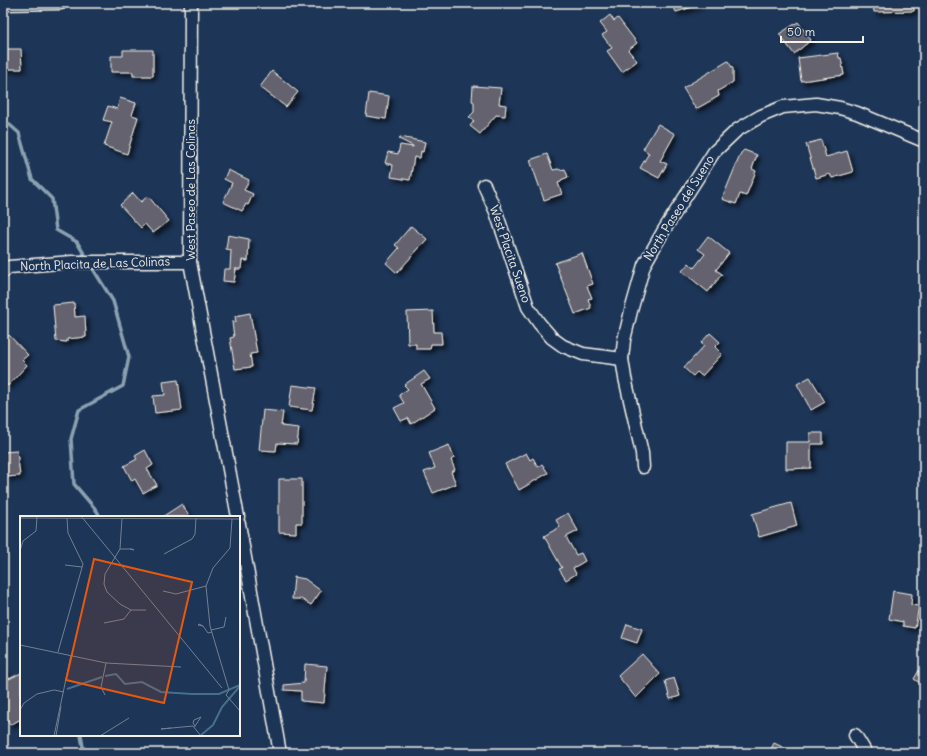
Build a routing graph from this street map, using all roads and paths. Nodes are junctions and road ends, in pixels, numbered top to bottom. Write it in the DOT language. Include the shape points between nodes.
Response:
graph roads {
  1 [pos="61,3"];
  2 [pos="191,3"];
  3 [pos="3,4"];
  4 [pos="924,141"];
  5 [pos="484,185"];
  6 [pos="190,262"];
  7 [pos="3,272"];
  8 [pos="622,359"];
  9 [pos="643,467"];
  10 [pos="238,516"];
  11 [pos="240,530"];
  12 [pos="855,735"];
  13 [pos="280,753"];
  14 [pos="866,753"];
  1 -- 3 [label="street"];
  2 -- 6 [label="street, West Paseo de Las Colinas"];
  4 -- 8 [label="street, North Paseo del Sueno" via="857,113 816,104 783,107 737,130 714,152 644,265 624,340"];
  5 -- 8 [label="street, West Placita Sueno" via="496,212 528,307 539,323 552,338 564,346 583,354"];
  6 -- 7 [label="street, North Placita de Las Colinas" via="72,262 9,267"];
  6 -- 10 [label="street, West Paseo de Las Colinas"];
  8 -- 9 [label="street, North Paseo del Sueno"];
  11 -- 13 [label="street"];
  12 -- 14 [label="street"];
}
